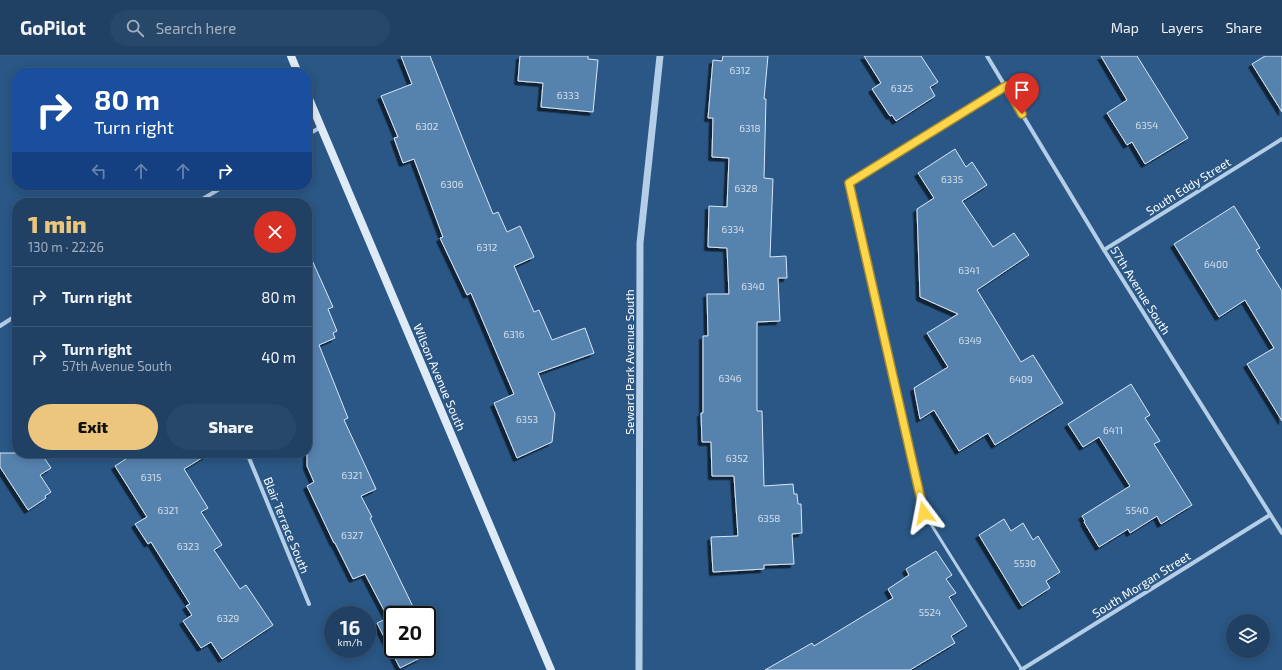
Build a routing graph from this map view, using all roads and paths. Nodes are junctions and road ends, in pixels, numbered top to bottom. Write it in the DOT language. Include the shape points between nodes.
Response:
graph roads {
  1 [pos="291,56"];
  2 [pos="660,56"];
  3 [pos="987,56"];
  4 [pos="296,68"];
  5 [pos="1006,86"];
  6 [pos="312,106"];
  7 [pos="321,127"];
  8 [pos="312,132"];
  9 [pos="1282,139"];
  10 [pos="218,190"];
  11 [pos="204,198"];
  12 [pos="1104,250"];
  13 [pos="12,318"];
  14 [pos="0,326"];
  15 [pos="249,458"];
  16 [pos="1270,515"];
  17 [pos="1282,533"];
  18 [pos="309,604"];
  19 [pos="551,670"];
  20 [pos="639,670"];
  21 [pos="1022,670"];
  1 -- 4 [label="main road"];
  2 -- 20 [label="street, Seward Park Avenue South" via="640,243"];
  3 -- 5 [label="street, 57th Avenue South"];
  5 -- 12 [label="street, 57th Avenue South"];
  5 -- 21 [label="lane" via="849,183 924,513"];
  6 -- 7 [label="main road, Wilson Avenue South"];
  7 -- 8 [label="street"];
  7 -- 19 [label="main road, Wilson Avenue South"];
  9 -- 12 [label="street, South Eddy Street"];
  10 -- 11 [label="street"];
  12 -- 16 [label="street, 57th Avenue South"];
  13 -- 14 [label="street"];
  15 -- 18 [label="street, Blair Terrace South"];
  16 -- 17 [label="street, 57th Avenue South"];
  16 -- 21 [label="street, South Morgan Street"];
}
